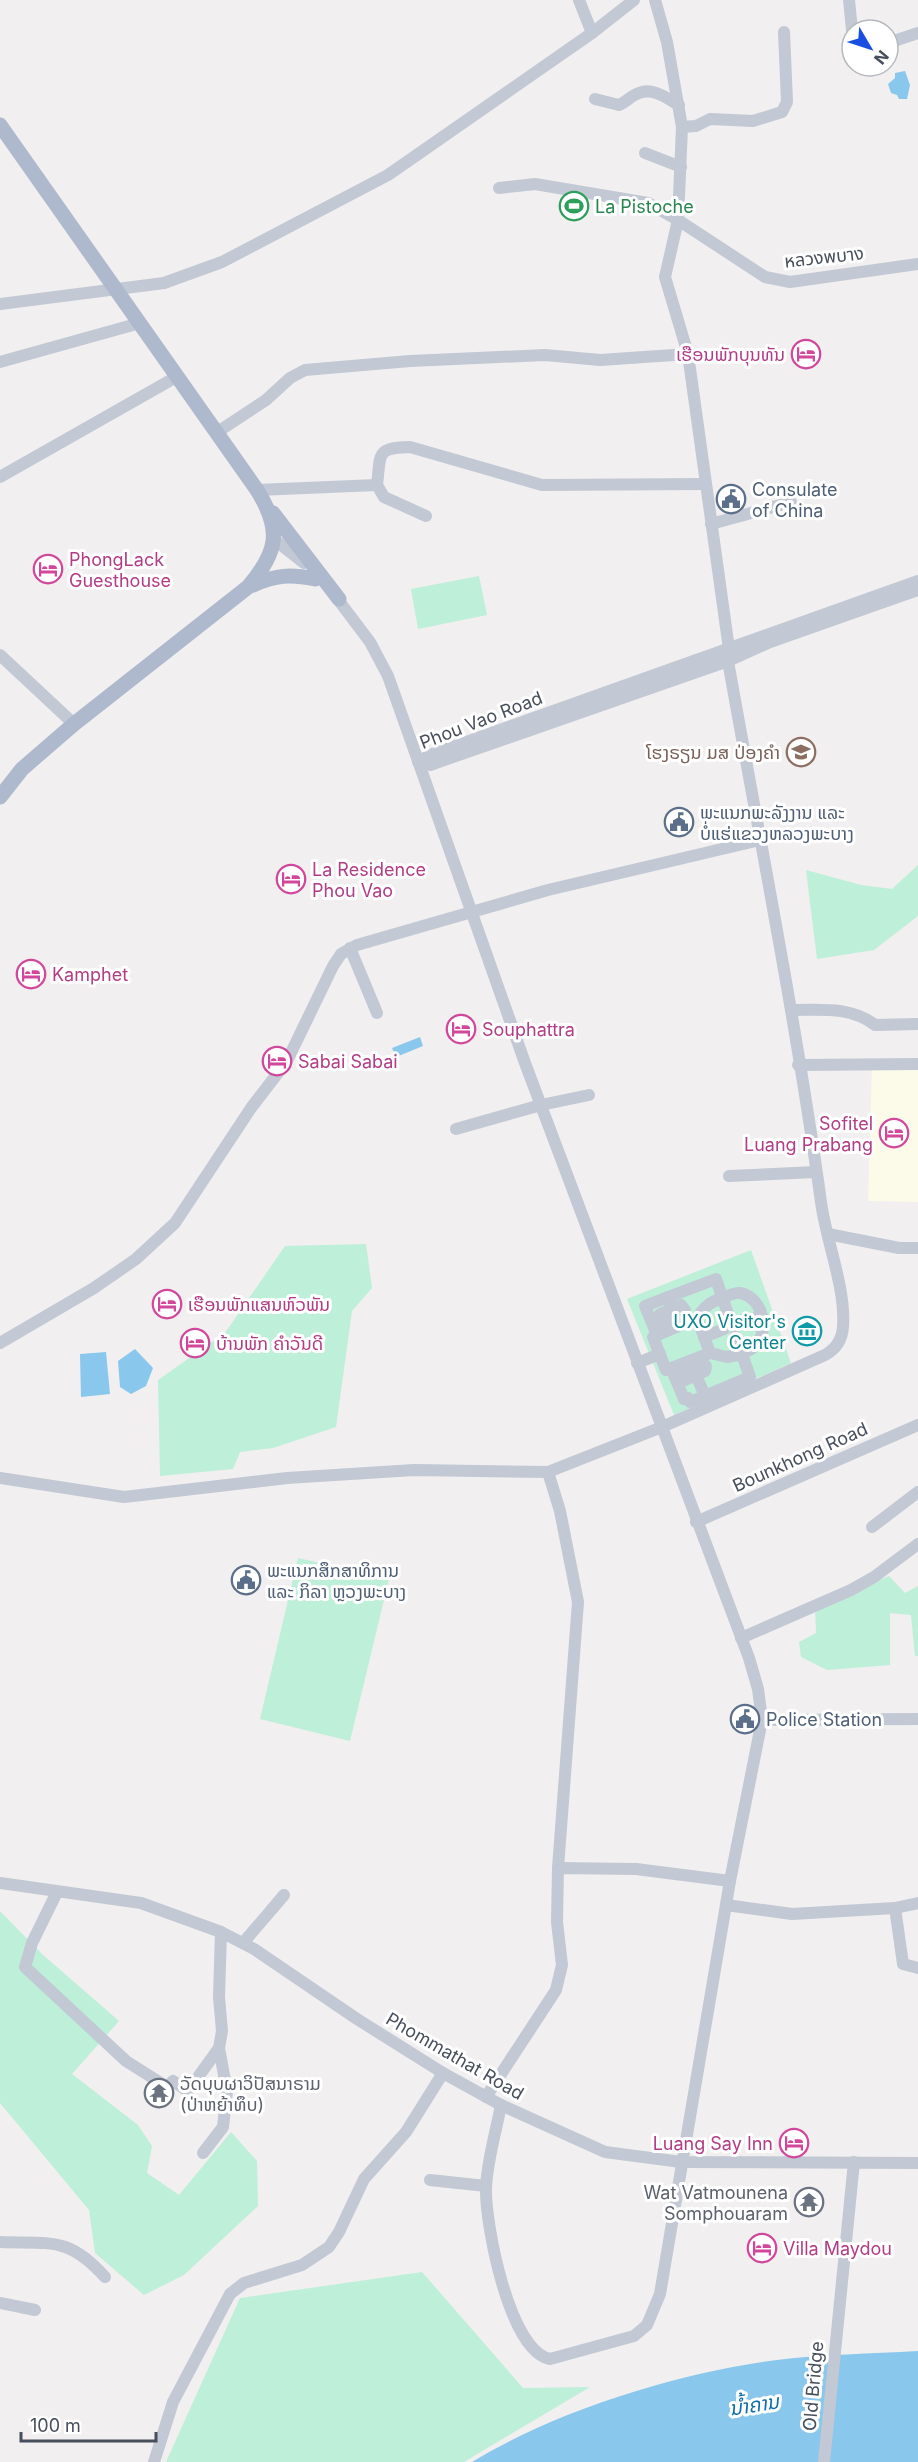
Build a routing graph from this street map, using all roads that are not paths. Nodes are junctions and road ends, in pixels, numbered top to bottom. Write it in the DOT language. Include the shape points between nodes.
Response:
graph roads {
  1 [pos="579,0"];
  2 [pos="634,0"];
  3 [pos="655,0"];
  4 [pos="849,0"];
  5 [pos="851,18"];
  6 [pos="784,32"];
  7 [pos="592,33"];
  8 [pos="918,33"];
  9 [pos="900,38"];
  10 [pos="596,99"];
  11 [pos="679,105"];
  12 [pos="0,125"];
  13 [pos="682,127"];
  14 [pos="645,153"];
  15 [pos="681,166"];
  16 [pos="499,188"];
  17 [pos="678,220"];
  18 [pos="918,264"];
  19 [pos="117,290"];
  20 [pos="0,304"];
  21 [pos="140,323"];
  22 [pos="688,354"];
  23 [pos="0,362"];
  24 [pos="178,376"];
  25 [pos="216,434"];
  26 [pos="0,477"];
  27 [pos="705,484"];
  28 [pos="376,485"];
  29 [pos="257,490"];
  30 [pos="791,502"];
  31 [pos="269,508"];
  32 [pos="426,516"];
  33 [pos="711,524"];
  34 [pos="274,544"];
  35 [pos="315,579"];
  36 [pos="918,581"];
  37 [pos="248,587"];
  38 [pos="918,590"];
  39 [pos="339,599"];
  40 [pos="0,655"];
  41 [pos="729,655"];
  42 [pos="74,724"];
  43 [pos="418,762"];
  44 [pos="0,797"];
  45 [pos="760,840"];
  46 [pos="471,912"];
  47 [pos="350,948"];
  48 [pos="791,1010"];
  49 [pos="377,1013"];
  50 [pos="918,1024"];
  51 [pos="918,1064"];
  52 [pos="798,1065"];
  53 [pos="589,1095"];
  54 [pos="542,1105"];
  55 [pos="456,1129"];
  56 [pos="816,1172"];
  57 [pos="729,1176"];
  58 [pos="828,1234"];
  59 [pos="918,1248"];
  60 [pos="722,1298"];
  61 [pos="762,1316"];
  62 [pos="698,1318"];
  63 [pos="657,1335"];
  64 [pos="704,1337"];
  65 [pos="0,1343"];
  66 [pos="710,1353"];
  67 [pos="660,1354"];
  68 [pos="742,1354"];
  69 [pos="637,1363"];
  70 [pos="671,1368"];
  71 [pos="696,1375"];
  72 [pos="705,1396"];
  73 [pos="918,1425"];
  74 [pos="662,1427"];
  75 [pos="548,1473"];
  76 [pos="0,1478"];
  77 [pos="918,1492"];
  78 [pos="696,1522"];
  79 [pos="872,1527"];
  80 [pos="918,1544"];
  81 [pos="741,1638"];
  82 [pos="918,1719"];
  83 [pos="762,1720"];
  84 [pos="558,1868"];
  85 [pos="730,1881"];
  86 [pos="0,1883"];
  87 [pos="57,1892"];
  88 [pos="284,1895"];
  89 [pos="918,1903"];
  90 [pos="726,1905"];
  91 [pos="895,1908"];
  92 [pos="221,1932"];
  93 [pos="243,1943"];
  94 [pos="918,1968"];
  95 [pos="219,2048"];
  96 [pos="443,2073"];
  97 [pos="486,2097"];
  98 [pos="501,2105"];
  99 [pos="203,2153"];
  100 [pos="681,2162"];
  101 [pos="854,2162"];
  102 [pos="918,2163"];
  103 [pos="430,2181"];
  104 [pos="486,2186"];
  105 [pos="0,2242"];
  106 [pos="105,2277"];
  107 [pos="0,2303"];
  108 [pos="35,2310"];
  109 [pos="154,2462"];
  110 [pos="824,2462"];
  1 -- 7 [label="street"];
  2 -- 7 [label="street"];
  3 -- 11 [label="street"];
  4 -- 5 [label="street"];
  6 -- 13 [label="street" via="787,102 782,112 753,121 710,119"];
  7 -- 19 [label="street" via="450,134 370,185 222,262 164,283"];
  8 -- 9 [label="street"];
  10 -- 11 [label="street" via="619,105 646,92"];
  11 -- 13 [label="street"];
  12 -- 19 [label="main road"];
  13 -- 15 [label="street"];
  14 -- 15 [label="street"];
  15 -- 17 [label="street"];
  16 -- 17 [label="street, หลวงพบาง" via="535,184 648,203"];
  17 -- 18 [label="street, หลวงพบาง" via="765,277 790,282"];
  17 -- 22 [label="street" via="665,277"];
  19 -- 20 [label="street"];
  19 -- 21 [label="main road"];
  21 -- 23 [label="street"];
  21 -- 24 [label="main road"];
  22 -- 25 [label="street" via="600,360 545,355 466,358 305,370"];
  22 -- 27 [label="street"];
  24 -- 25 [label="main road"];
  24 -- 26 [label="street"];
  25 -- 29 [label="main road"];
  27 -- 28 [label="street" via="542,485 410,447 384,451"];
  27 -- 33 [label="street"];
  28 -- 29 [label="street"];
  28 -- 32 [label="street" via="384,497"];
  29 -- 31 [label="main road"];
  30 -- 33 [label="street"];
  31 -- 34 [label="main road"];
  31 -- 39 [label="main road"];
  33 -- 41 [label="street"];
  34 -- 35 [label="street"];
  34 -- 37 [label="main road"];
  34 -- 39 [label="street" via="298,556"];
  35 -- 37 [label="main road" via="274,575"];
  35 -- 39 [label="street"];
  36 -- 41 [label="street, Phou Vao Road"];
  37 -- 42 [label="main road"];
  38 -- 41 [label="street, Phou Vao Road"];
  39 -- 43 [label="street" via="370,642 388,676"];
  40 -- 42 [label="street"];
  41 -- 43 [label="street, Phou Vao Road"];
  41 -- 45 [label="street"];
  42 -- 44 [label="main road" via="22,769"];
  43 -- 46 [label="street"];
  45 -- 46 [label="street"];
  45 -- 48 [label="street"];
  46 -- 47 [label="street"];
  46 -- 54 [label="street"];
  47 -- 49 [label="street"];
  47 -- 65 [label="street" via="333,966 287,1060 175,1223 136,1259"];
  48 -- 50 [label="street" via="833,1010 865,1016 875,1025"];
  48 -- 52 [label="street"];
  51 -- 52 [label="street"];
  52 -- 56 [label="street"];
  53 -- 54 [label="street"];
  54 -- 55 [label="street"];
  54 -- 69 [label="street"];
  56 -- 57 [label="street"];
  56 -- 58 [label="street"];
  58 -- 59 [label="street"];
  58 -- 74 [label="street" via="843,1327 838,1346"];
  60 -- 61 [label="street" via="735,1320"];
  60 -- 61 [label="street" via="738,1292 750,1296"];
  60 -- 62 [label="street" via="710,1302"];
  60 -- 63 [label="street" via="716,1279 670,1303 645,1306"];
  61 -- 68 [label="street" via="763,1331 755,1346"];
  62 -- 63 [label="street"];
  62 -- 64 [label="street"];
  63 -- 67 [label="street" via="653,1337"];
  64 -- 66 [label="street"];
  64 -- 68 [label="street" via="730,1333"];
  66 -- 68 [label="street" via="727,1358"];
  66 -- 70 [label="street"];
  67 -- 69 [label="street"];
  67 -- 70 [label="street" via="666,1370"];
  68 -- 72 [label="street" via="750,1377"];
  69 -- 74 [label="street"];
  70 -- 72 [label="street" via="684,1399 690,1402"];
  71 -- 72 [label="street"];
  73 -- 78 [label="street, Bounkhong Road"];
  74 -- 75 [label="street"];
  74 -- 78 [label="street"];
  75 -- 76 [label="street" via="414,1470 124,1497"];
  75 -- 84 [label="street" via="560,1510 578,1602"];
  77 -- 79 [label="street"];
  78 -- 81 [label="street"];
  80 -- 81 [label="street" via="851,1590"];
  81 -- 83 [label="street" via="754,1674"];
  82 -- 83 [label="street"];
  83 -- 85 [label="street"];
  84 -- 85 [label="street" via="636,1869"];
  84 -- 97 [label="street" via="557,1922 562,1965 556,1990"];
  85 -- 90 [label="street"];
  86 -- 87 [label="street, Phommathat Road"];
  87 -- 92 [label="street, Phommathat Road" via="141,1903"];
  87 -- 95 [label="street" via="26,1959 25,1967 35,1979 126,2061 167,2087 173,2081 188,2091"];
  88 -- 93 [label="street"];
  89 -- 91 [label="street"];
  90 -- 91 [label="street" via="792,1914"];
  90 -- 100 [label="street"];
  91 -- 94 [label="street" via="903,1964"];
  92 -- 93 [label="street, Phommathat Road"];
  92 -- 95 [label="street"];
  93 -- 96 [label="street, Phommathat Road"];
  95 -- 99 [label="street" via="226,2091 223,2127"];
  96 -- 97 [label="street, Phommathat Road"];
  96 -- 109 [label="street" via="406,2132 364,2179 329,2247 303,2265 244,2283 226,2299 168,2414"];
  97 -- 98 [label="street, Phommathat Road"];
  98 -- 100 [label="street, Phommathat Road" via="605,2152"];
  98 -- 104 [label="street"];
  100 -- 101 [label="street, Phommathat Road"];
  100 -- 104 [label="street" via="660,2294 647,2325 634,2336 550,2359 541,2356 528,2341 513,2315 489,2228"];
  101 -- 102 [label="street, Phommathat Road"];
  101 -- 110 [label="street, Old Bridge"];
  103 -- 104 [label="street"];
  105 -- 106 [label="street" via="70,2246 87,2257"];
  107 -- 108 [label="street"];
}
